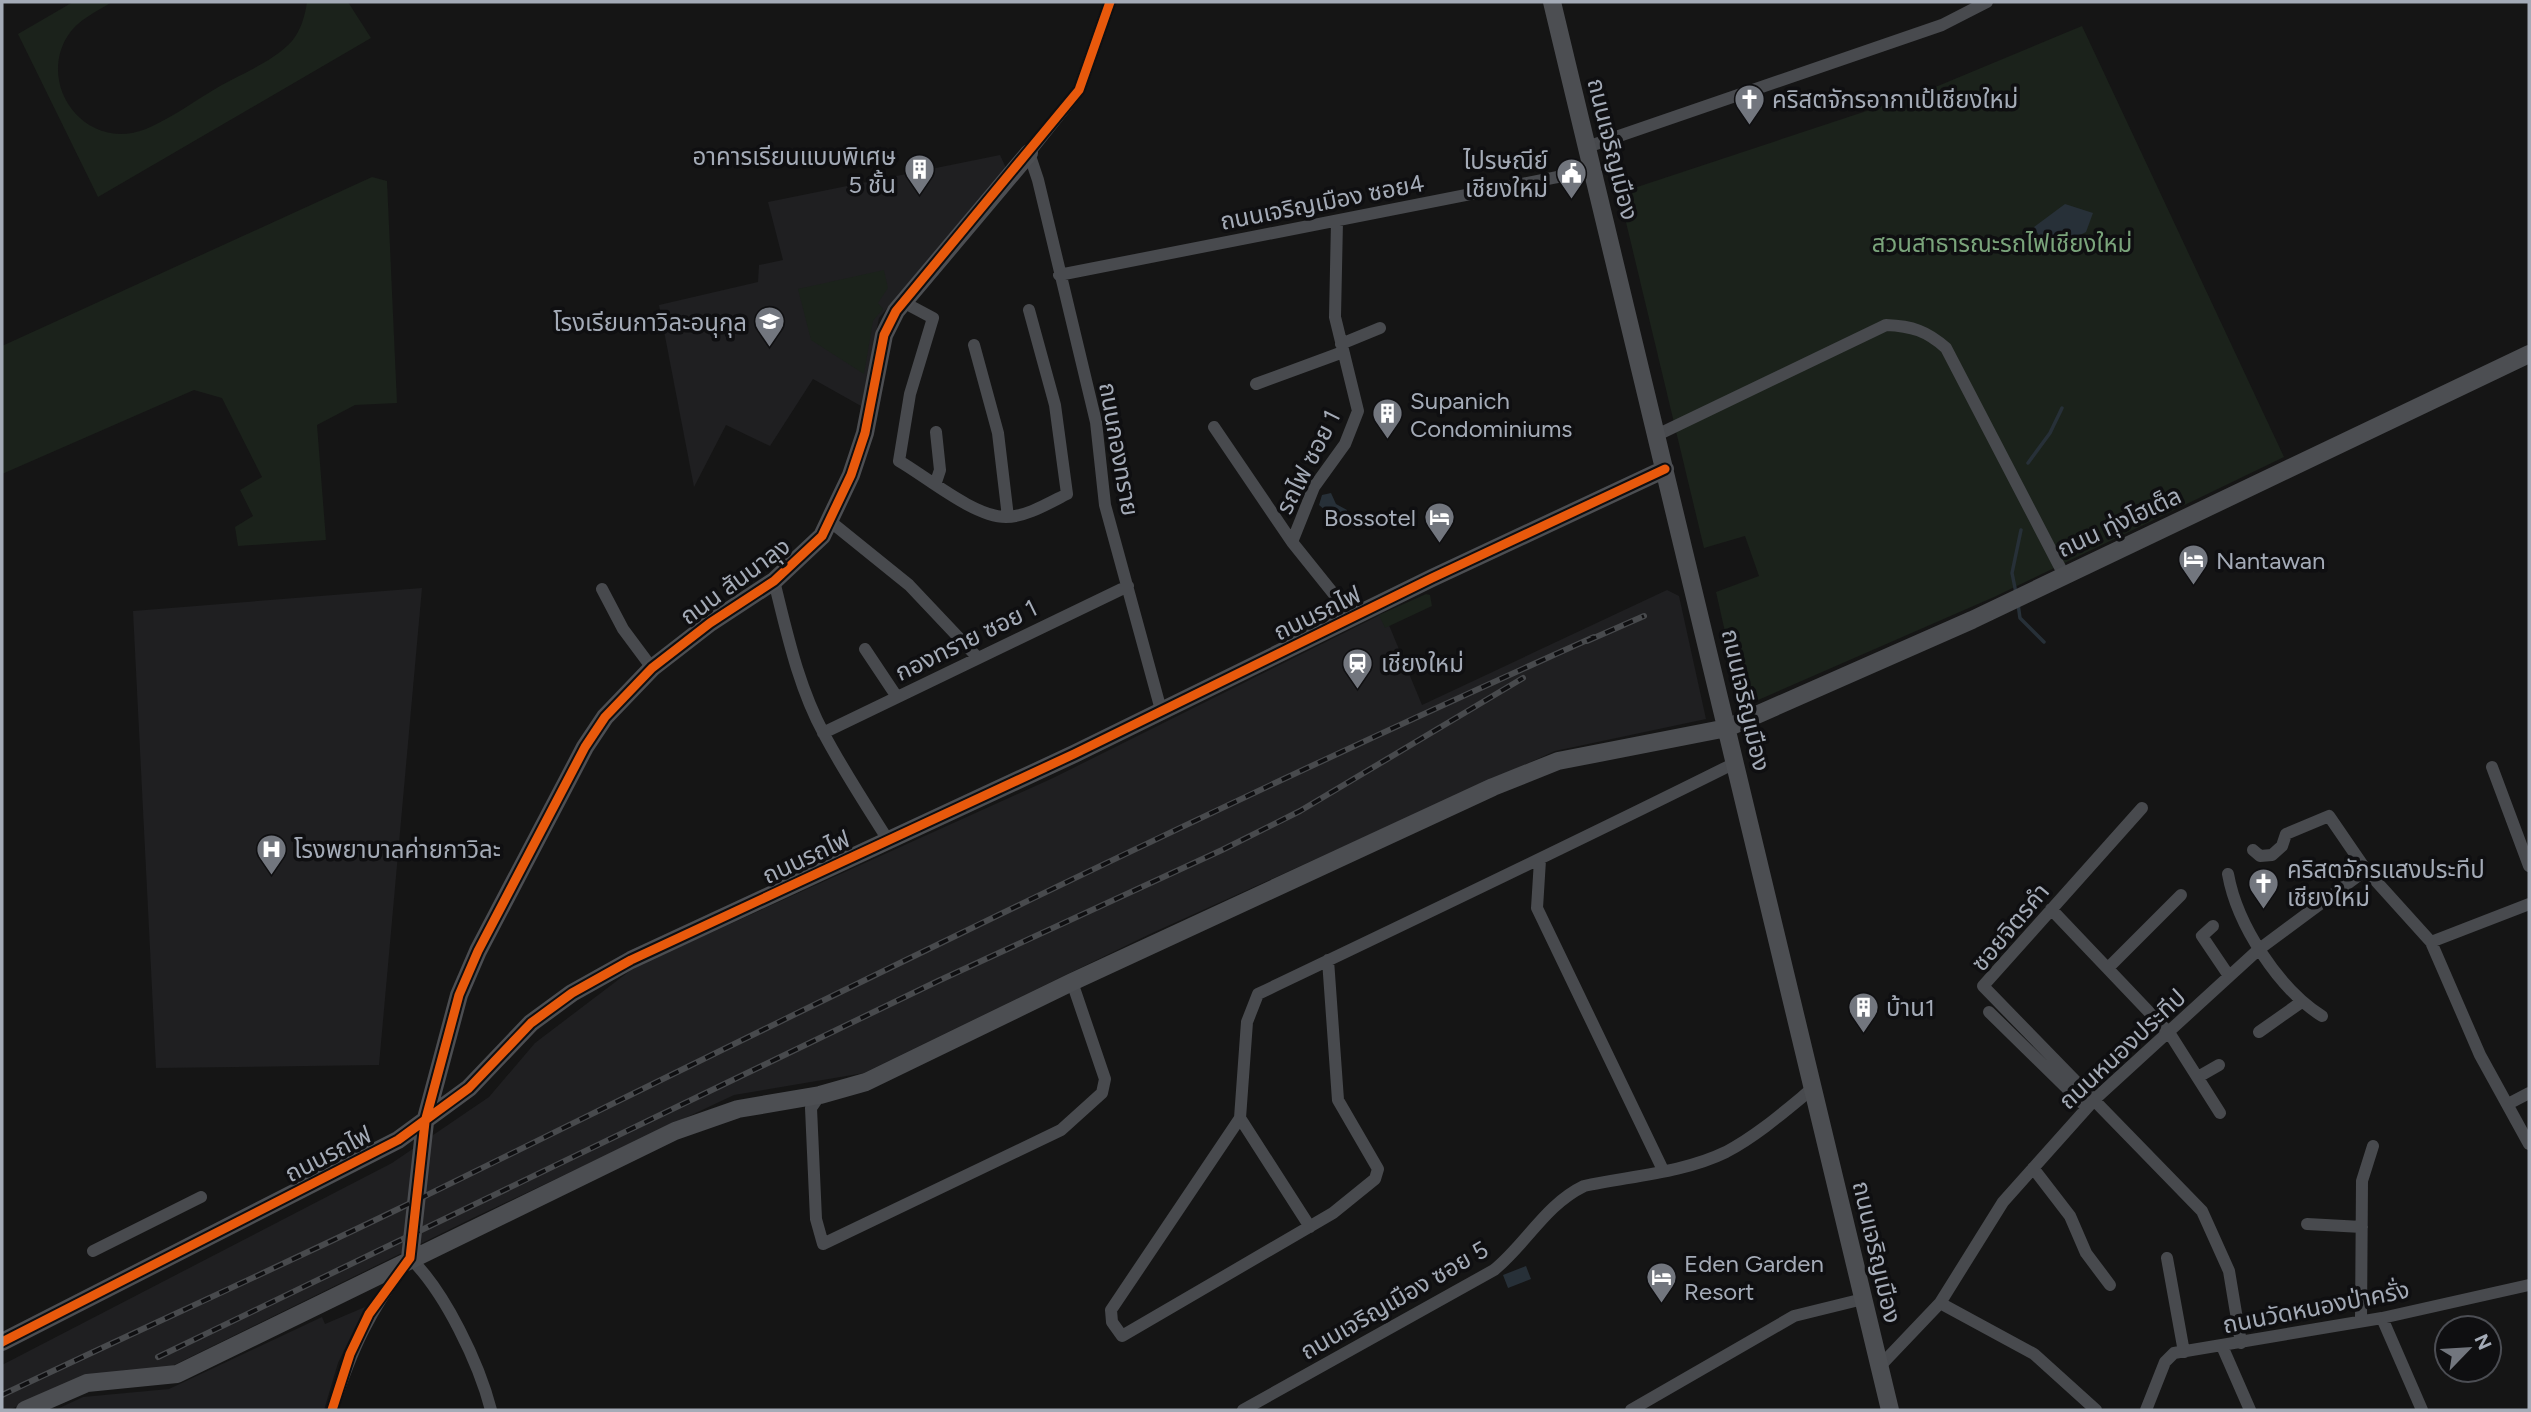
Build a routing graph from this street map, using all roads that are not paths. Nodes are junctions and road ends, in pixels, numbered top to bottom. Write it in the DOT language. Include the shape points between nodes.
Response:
graph roads {
  1 [pos="1110,2"];
  2 [pos="1552,2"];
  3 [pos="1987,2"];
  4 [pos="1587,147"];
  5 [pos="1029,153"];
  6 [pos="1593,170"];
  7 [pos="1337,221"];
  8 [pos="1059,275"];
  9 [pos="903,302"];
  10 [pos="1029,310"];
  11 [pos="1380,328"];
  12 [pos="974,345"];
  13 [pos="1342,348"];
  14 [pos="2529,354"];
  15 [pos="1256,384"];
  16 [pos="1214,427"];
  17 [pos="936,432"];
  18 [pos="1657,435"];
  19 [pos="1665,469"];
  20 [pos="936,482"];
  21 [pos="1008,517"];
  22 [pos="831,522"];
  23 [pos="1292,542"];
  24 [pos="2064,575"];
  25 [pos="774,581"];
  26 [pos="1128,586"];
  27 [pos="602,589"];
  28 [pos="1353,618"];
  29 [pos="865,649"];
  30 [pos="978,658"];
  31 [pos="652,668"];
  32 [pos="897,697"];
  33 [pos="1721,701"];
  34 [pos="1161,710"];
  35 [pos="1727,728"];
  36 [pos="1702,732"];
  37 [pos="823,733"];
  38 [pos="1735,759"];
  39 [pos="2491,767"];
  40 [pos="2142,808"];
  41 [pos="888,840"];
  42 [pos="2253,850"];
  43 [pos="1540,860"];
  44 [pos="2529,866"];
  45 [pos="2366,870"];
  46 [pos="2228,874"];
  47 [pos="2180,895"];
  48 [pos="2529,904"];
  49 [pos="2051,909"];
  50 [pos="2213,926"];
  51 [pos="2431,942"];
  52 [pos="2258,950"];
  53 [pos="1328,960"];
  54 [pos="2109,967"];
  55 [pos="2229,976"];
  56 [pos="1072,982"];
  57 [pos="2300,1003"];
  58 [pos="1989,1012"];
  59 [pos="2322,1017"];
  60 [pos="2259,1032"];
  61 [pos="2170,1034"];
  62 [pos="2219,1065"];
  63 [pos="2197,1077"];
  64 [pos="1813,1088"];
  65 [pos="2529,1093"];
  66 [pos="820,1096"];
  67 [pos="2091,1103"];
  68 [pos="2508,1104"];
  69 [pos="2220,1113"];
  70 [pos="1240,1118"];
  71 [pos="425,1122"];
  72 [pos="2529,1144"];
  73 [pos="2373,1146"];
  74 [pos="2034,1168"];
  75 [pos="1663,1170"];
  76 [pos="201,1197"];
  77 [pos="2307,1224"];
  78 [pos="1310,1227"];
  79 [pos="2362,1227"];
  80 [pos="93,1251"];
  81 [pos="410,1258"];
  82 [pos="2168,1258"];
  83 [pos="2110,1285"];
  84 [pos="2529,1286"];
  85 [pos="1864,1299"];
  86 [pos="1940,1303"];
  87 [pos="2382,1318"];
  88 [pos="2361,1321"];
  89 [pos="2,1342"];
  90 [pos="2241,1343"];
  91 [pos="2222,1346"];
  92 [pos="2184,1352"];
  93 [pos="1880,1366"];
  94 [pos="25,1410"];
  95 [pos="332,1410"];
  96 [pos="491,1410"];
  97 [pos="1243,1410"];
  98 [pos="1631,1410"];
  99 [pos="1890,1410"];
  100 [pos="2096,1410"];
  101 [pos="2146,1410"];
  102 [pos="2250,1410"];
  103 [pos="2422,1410"];
  1 -- 5 [label="street, ถนน สันนาลุง" via="1079,90"];
  2 -- 4 [label="street, ถนนเจริญเมือง"];
  3 -- 4 [label="street" via="1942,25"];
  4 -- 6 [label="street, ถนนเจริญเมือง"];
  5 -- 8 [label="street, ถนนกองทราย"];
  5 -- 9 [label="street, ถนน สันนาลุง"];
  6 -- 7 [label="street, ถนนเจริญเมือง ซอย4"];
  6 -- 18 [label="street, ถนนเจริญเมือง"];
  7 -- 8 [label="street, ถนนเจริญเมือง ซอย4"];
  7 -- 13 [label="street, รถไฟ ซอย 1" via="1334,288"];
  8 -- 26 [label="street, ถนนกองทราย" via="1096,422 1105,505"];
  9 -- 20 [label="street" via="933,318 910,394 899,461"];
  9 -- 22 [label="street, ถนน สันนาลุง" via="884,335 865,433"];
  10 -- 21 [label="street" via="1055,405 1067,494"];
  11 -- 13 [label="street"];
  12 -- 21 [label="street" via="998,433"];
  13 -- 15 [label="street"];
  13 -- 23 [label="street, รถไฟ ซอย 1" via="1358,411 1354,427 1314,487"];
  14 -- 24 [label="street, ถนน ทุ่งโฮเต็ล"];
  16 -- 23 [label="street"];
  17 -- 20 [label="street" via="940,470"];
  18 -- 19 [label="street, ถนนเจริญเมือง"];
  18 -- 24 [label="street" via="1886,325 1912,326 1946,348"];
  19 -- 28 [label="street, ถนนรถไฟ"];
  19 -- 33 [label="street, ถนนเจริญเมือง"];
  20 -- 21 [label="street" via="982,512"];
  22 -- 25 [label="street, ถนน สันนาลุง" via="800,560"];
  22 -- 30 [label="street" via="909,585"];
  23 -- 28 [label="street, รถไฟ ซอย 1"];
  24 -- 35 [label="street, ถนน ทุ่งโฮเต็ล"];
  25 -- 31 [label="street, ถนน สันนาลุง"];
  25 -- 37 [label="street" via="789,645"];
  26 -- 30 [label="street, กองทราย ซอย 1"];
  26 -- 34 [label="street, ถนนกองทราย"];
  27 -- 31 [label="street" via="623,629"];
  28 -- 34 [label="street, ถนนรถไฟ"];
  29 -- 32 [label="street"];
  30 -- 32 [label="street, กองทราย ซอย 1"];
  31 -- 71 [label="street, ถนน สันนาลุง" via="605,718 585,747 478,951 459,995"];
  32 -- 37 [label="street, กองทราย ซอย 1"];
  33 -- 35 [label="street, ถนนเจริญเมือง"];
  33 -- 36 [label="street"];
  34 -- 41 [label="street, ถนนรถไฟ"];
  35 -- 36 [label="street, ถนน ทุ่งโฮเต็ล"];
  35 -- 38 [label="street, ถนนเจริญเมือง"];
  36 -- 38 [label="street"];
  36 -- 56 [label="street, ถนน ทุ่งโฮเต็ล" via="1558,761"];
  37 -- 41 [label="street"];
  38 -- 43 [label="street"];
  38 -- 64 [label="street, ถนนเจริญเมือง"];
  39 -- 44 [label="street"];
  40 -- 49 [label="street, ซอยจิตรคำ"];
  41 -- 71 [label="street, ถนนรถไฟ" via="631,960 572,993 531,1023 468,1088"];
  42 -- 45 [label="street" via="2260,856 2272,855 2286,834 2327,815"];
  43 -- 53 [label="street"];
  43 -- 75 [label="street" via="1537,908"];
  45 -- 51 [label="street"];
  45 -- 52 [label="street, ถนนหนองประทีป"];
  46 -- 52 [label="street"];
  47 -- 54 [label="street"];
  48 -- 51 [label="street"];
  49 -- 54 [label="street"];
  49 -- 67 [label="street, ซอยจิตรคำ" via="1983,986"];
  50 -- 55 [label="street" via="2203,936"];
  51 -- 68 [label="street" via="2480,1055"];
  52 -- 55 [label="street, ถนนหนองประทีป"];
  52 -- 57 [label="street"];
  53 -- 70 [label="street" via="1258,994 1252,1004"];
  53 -- 78 [label="street" via="1338,1100 1378,1169 1375,1179"];
  54 -- 61 [label="street"];
  55 -- 61 [label="street, ถนนหนองประทีป"];
  56 -- 66 [label="street, ถนน ทุ่งโฮเต็ล" via="888,1072"];
  56 -- 66 [label="street" via="1105,1079 1102,1093 1060,1130 823,1244 816,1219 811,1108"];
  57 -- 59 [label="street"];
  57 -- 60 [label="street"];
  58 -- 67 [label="street"];
  61 -- 63 [label="street"];
  61 -- 67 [label="street, ถนนหนองประทีป"];
  62 -- 63 [label="street"];
  63 -- 69 [label="street"];
  64 -- 75 [label="street, ถนนเจริญเมือง ซอย 5" via="1740,1144 1705,1160"];
  64 -- 85 [label="street, ถนนเจริญเมือง"];
  65 -- 68 [label="street"];
  66 -- 81 [label="street, ถนน ทุ่งโฮเต็ล" via="738,1109 675,1130"];
  67 -- 74 [label="street, ถนนหนองประทีป"];
  67 -- 90 [label="street" via="2202,1211 2229,1271"];
  68 -- 72 [label="street"];
  70 -- 78 [label="street"];
  70 -- 78 [label="street" via="1111,1310 1112,1322 1122,1336"];
  71 -- 81 [label="street, ถนน สันนาลุง"];
  71 -- 89 [label="street, ถนนรถไฟ"];
  73 -- 79 [label="street" via="2362,1181"];
  74 -- 83 [label="street" via="2070,1216 2086,1253"];
  74 -- 86 [label="street, ถนนหนองประทีป" via="2003,1202"];
  75 -- 97 [label="street, ถนนเจริญเมือง ซอย 5" via="1584,1186 1568,1194 1494,1270"];
  76 -- 80 [label="street"];
  77 -- 79 [label="street"];
  79 -- 88 [label="street"];
  81 -- 94 [label="street, ถนน ทุ่งโฮเต็ล" via="177,1374 87,1383"];
  81 -- 95 [label="street" via="369,1314"];
  81 -- 96 [label="street" via="426,1274 458,1331"];
  82 -- 92 [label="street"];
  84 -- 87 [label="street, ถนนวัดหนองป่าครั่ง"];
  85 -- 93 [label="street, ถนนเจริญเมือง"];
  85 -- 98 [label="street" via="1794,1315"];
  86 -- 93 [label="street, ถนนหนองประทีป"];
  86 -- 100 [label="street" via="2034,1354"];
  87 -- 88 [label="street, ถนนวัดหนองป่าครั่ง"];
  87 -- 103 [label="street"];
  88 -- 90 [label="street, ถนนวัดหนองป่าครั่ง"];
  90 -- 91 [label="street, ถนนวัดหนองป่าครั่ง"];
  91 -- 92 [label="street, ถนนวัดหนองป่าครั่ง"];
  91 -- 102 [label="street"];
  92 -- 101 [label="street" via="2174,1353 2165,1363"];
  93 -- 99 [label="street, ถนนเจริญเมือง"];
}
